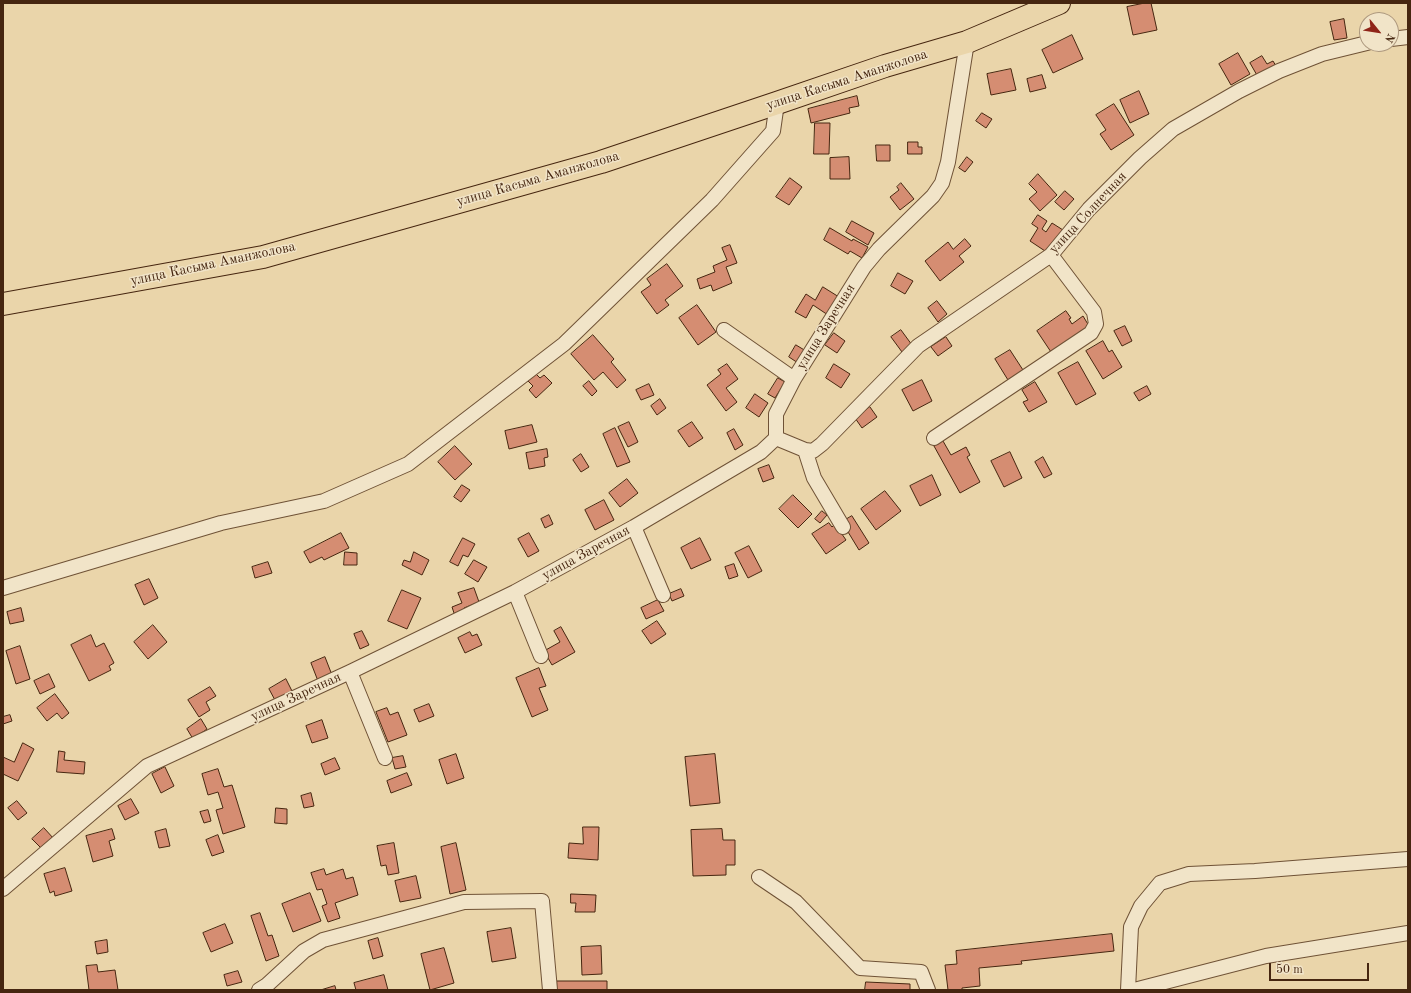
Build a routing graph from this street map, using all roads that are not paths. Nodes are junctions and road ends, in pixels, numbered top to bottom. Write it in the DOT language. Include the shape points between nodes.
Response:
graph roads {
  1 [pos="1059,3"];
  2 [pos="967,42"];
  3 [pos="1359,45"];
  4 [pos="778,103"];
  5 [pos="1051,255"];
  6 [pos="3,304"];
  7 [pos="724,330"];
  8 [pos="794,378"];
  9 [pos="776,438"];
  10 [pos="934,438"];
  11 [pos="806,450"];
  12 [pos="634,527"];
  13 [pos="843,527"];
  14 [pos="3,588"];
  15 [pos="515,592"];
  16 [pos="663,595"];
  17 [pos="541,656"];
  18 [pos="350,672"];
  19 [pos="385,758"];
  20 [pos="1408,860"];
  21 [pos="759,877"];
  22 [pos="3,889"];
  23 [pos="1408,933"];
  24 [pos="259,990"];
  25 [pos="550,990"];
  26 [pos="928,990"];
  27 [pos="1128,990"];
  28 [pos="1134,990"];
  1 -- 2 [label="main road, улица Касыма Аманжолова"];
  2 -- 4 [label="main road, улица Касыма Аманжолова" via="885,66"];
  2 -- 8 [label="street, улица Заречная" via="948,162 942,183 933,196 864,267"];
  3 -- 5 [label="street, улица Солнечная" via="1322,54 1279,71 1173,129 1089,209"];
  4 -- 6 [label="main road, улица Касыма Аманжолова" via="601,162 263,257"];
  4 -- 14 [label="street" via="773,131 717,194 564,344 408,464 324,501 221,524"];
  5 -- 10 [label="street" via="1094,312 1096,324 1091,333"];
  5 -- 11 [label="street, улица Солнечная" via="918,346 822,444 813,450"];
  7 -- 8 [label="street"];
  8 -- 9 [label="street, улица Заречная" via="776,414"];
  9 -- 11 [label="street"];
  9 -- 12 [label="street, улица Заречная" via="761,452"];
  11 -- 13 [label="street" via="814,478"];
  12 -- 15 [label="street, улица Заречная"];
  12 -- 16 [label="street"];
  15 -- 17 [label="street"];
  15 -- 18 [label="street, улица Заречная"];
  18 -- 19 [label="street"];
  18 -- 22 [label="street, улица Заречная" via="147,766"];
  20 -- 27 [label="street" via="1189,874 1160,883 1141,906 1131,928"];
  21 -- 26 [label="street" via="796,902 860,968 921,972"];
  23 -- 28 [label="street" via="1266,956"];
  24 -- 25 [label="street" via="304,951 323,940 464,902 542,902"];
}
